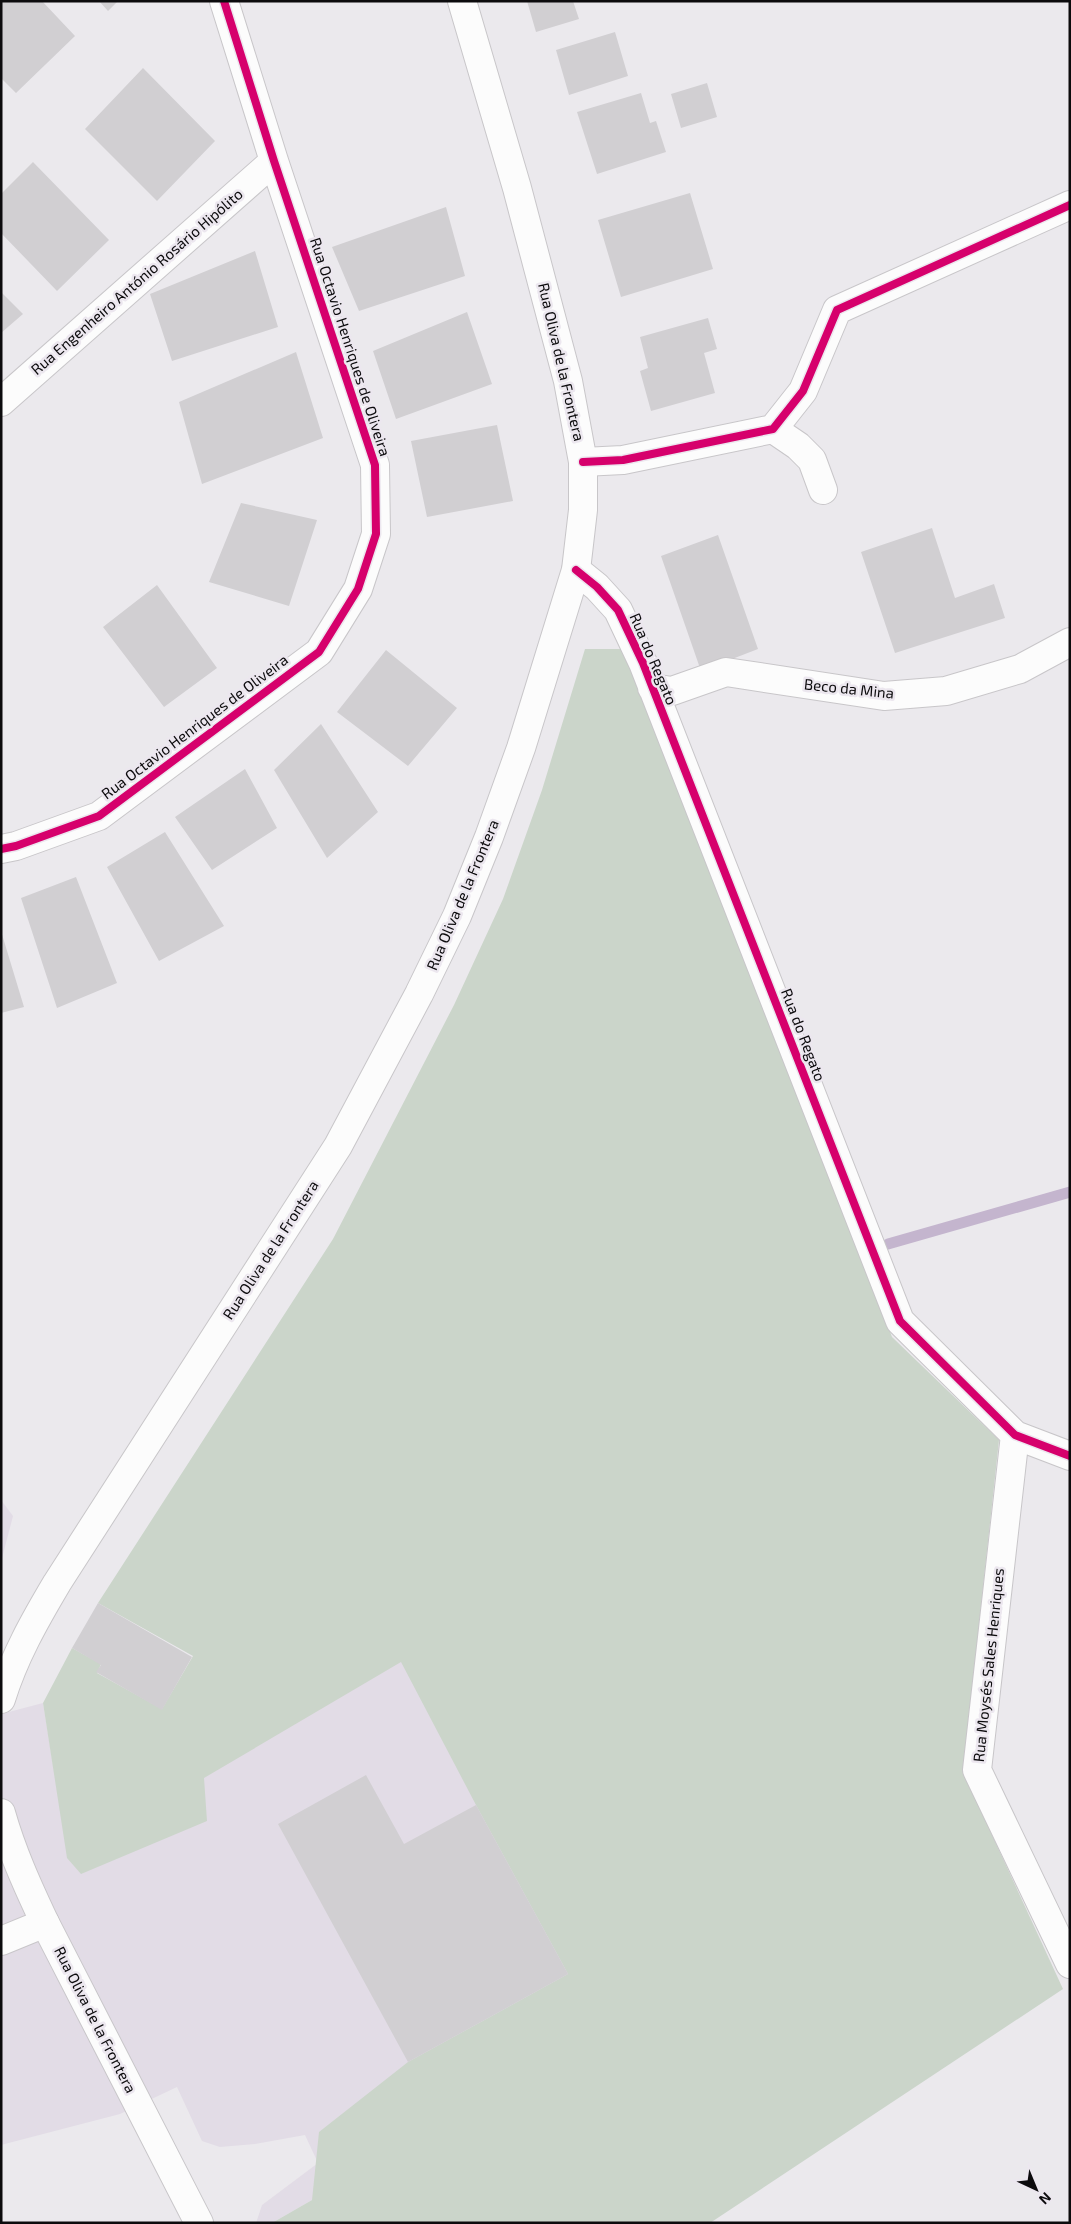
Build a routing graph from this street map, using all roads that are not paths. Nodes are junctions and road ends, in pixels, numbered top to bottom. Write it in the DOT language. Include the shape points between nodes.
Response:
graph roads {
  1 [pos="224,1"];
  2 [pos="462,1"];
  3 [pos="274,161"];
  4 [pos="1070,205"];
  5 [pos="1,402"];
  6 [pos="773,428"];
  7 [pos="584,462"];
  8 [pos="823,490"];
  9 [pos="576,570"];
  10 [pos="1070,642"];
  11 [pos="652,688"];
  12 [pos="1,849"];
  13 [pos="1015,1435"];
  14 [pos="1070,1456"];
  15 [pos="1,1699"];
  16 [pos="1,1813"];
  17 [pos="45,1924"];
  18 [pos="1,1941"];
  19 [pos="1070,1964"];
  20 [pos="199,2223"];
  1 -- 3 [label="street, Rua Octavio Henriques de Oliveira"];
  2 -- 7 [label="street, Rua Oliva de la Frontera" via="566,371"];
  3 -- 5 [label="street, Rua Engenheiro António Rosário Hipólito"];
  3 -- 12 [label="street, Rua Octavio Henriques de Oliveira" via="375,465 376,534 358,589 319,652 99,816"];
  4 -- 6 [label="street" via="837,310 803,391"];
  6 -- 7 [label="street" via="623,460"];
  6 -- 8 [label="street" via="812,460"];
  7 -- 9 [label="street, Rua Oliva de la Frontera" via="583,510"];
  9 -- 11 [label="street, Rua do Regato" via="618,610"];
  9 -- 15 [label="street, Rua Oliva de la Frontera" via="522,748 489,838 457,916 419,994 338,1146 57,1583 24,1642"];
  10 -- 11 [label="street, Beco da Mina" via="1020,669 946,691 884,696 726,672 672,691"];
  11 -- 13 [label="street, Rua do Regato" via="900,1320"];
  13 -- 14 [label="street, Rua do Regato"];
  13 -- 19 [label="street, Rua Moysés Sales Henriques" via="977,1770"];
  16 -- 17 [label="street, Rua Oliva de la Frontera" via="12,1848"];
  17 -- 18 [label="street"];
  17 -- 20 [label="street, Rua Oliva de la Frontera"];
}
